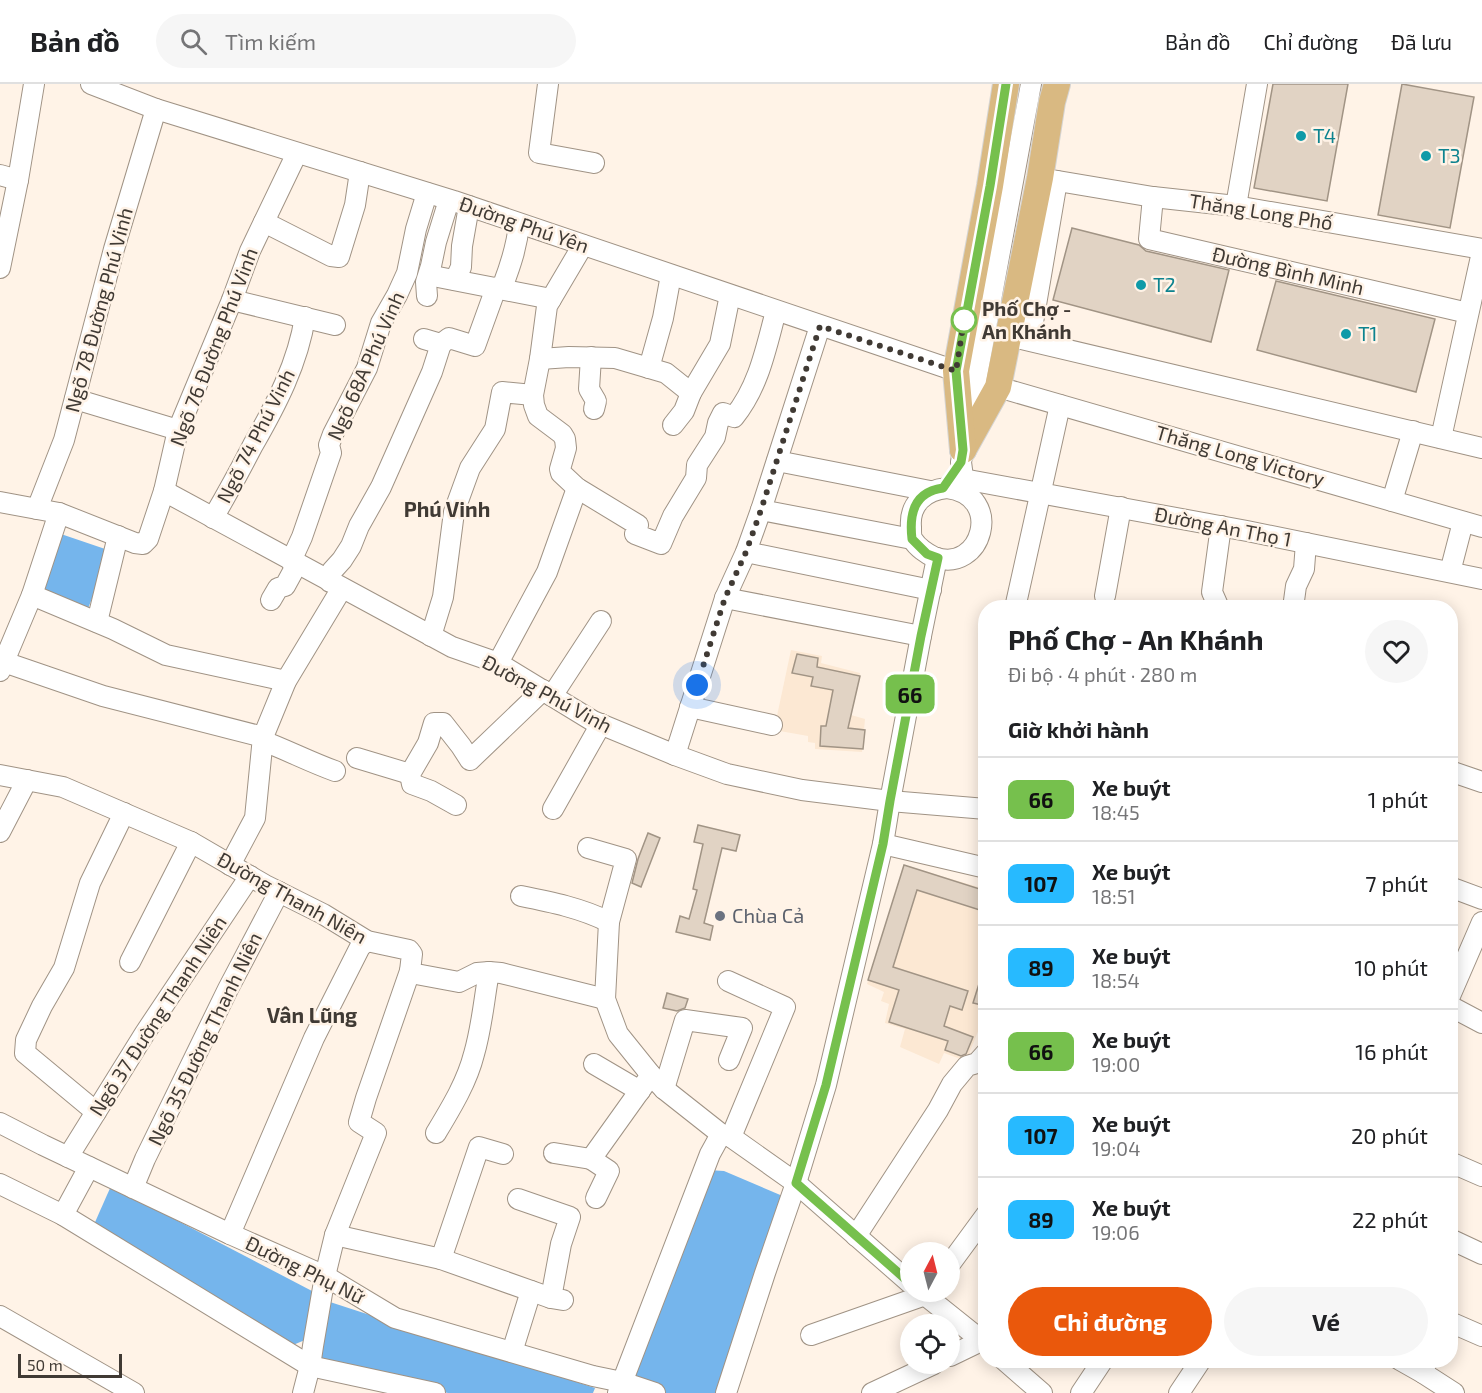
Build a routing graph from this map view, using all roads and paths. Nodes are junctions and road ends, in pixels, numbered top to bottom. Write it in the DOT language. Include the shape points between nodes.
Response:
graph roads {
  1 [pos="34,84"];
  2 [pos="93,84"];
  3 [pos="548,84"];
  4 [pos="1006,84"];
  5 [pos="1031,84"];
  6 [pos="1057,84"];
  7 [pos="1257,84"];
  8 [pos="156,109"];
  9 [pos="297,153"];
  10 [pos="594,164"];
  11 [pos="360,172"];
  12 [pos="9,177"];
  13 [pos="1049,180"];
  14 [pos="426,193"];
  15 [pos="1153,197"];
  16 [pos="449,200"];
  17 [pos="469,206"];
  18 [pos="1236,206"];
  19 [pos="264,222"];
  20 [pos="519,224"];
  21 [pos="583,245"];
  22 [pos="1482,250"];
  23 [pos="0,268"];
  24 [pos="671,275"];
  25 [pos="496,288"];
  26 [pos="730,295"];
  27 [pos="427,296"];
  28 [pos="551,299"];
  29 [pos="232,300"];
  30 [pos="776,311"];
  31 [pos="1468,313"];
  32 [pos="304,317"];
  33 [pos="335,324"];
  34 [pos="820,326"];
  35 [pos="1019,338"];
  36 [pos="591,357"];
  37 [pos="540,359"];
  38 [pos="649,368"];
  39 [pos="956,371"];
  40 [pos="998,387"];
  41 [pos="691,393"];
  42 [pos="533,395"];
  43 [pos="75,399"];
  44 [pos="1060,405"];
  45 [pos="594,409"];
  46 [pos="673,425"];
  47 [pos="178,430"];
  48 [pos="1413,431"];
  49 [pos="1441,438"];
  50 [pos="1482,448"];
  51 [pos="777,461"];
  52 [pos="963,471"];
  53 [pos="577,488"];
  54 [pos="936,490"];
  55 [pos="164,491"];
  56 [pos="1040,493"];
  57 [pos="1392,501"];
  58 [pos="0,502"];
  59 [pos="1121,507"];
  60 [pos="37,509"];
  61 [pos="761,510"];
  62 [pos="59,513"];
  63 [pos="213,519"];
  64 [pos="1463,522"];
  65 [pos="1221,526"];
  66 [pos="1482,527"];
  67 [pos="118,536"];
  68 [pos="912,539"];
  69 [pos="1306,543"];
  70 [pos="746,552"];
  71 [pos="938,558"];
  72 [pos="294,563"];
  73 [pos="1450,572"];
  74 [pos="1482,579"];
  75 [pos="336,585"];
  76 [pos="931,590"];
  77 [pos="32,595"];
  78 [pos="1106,596"];
  79 [pos="725,598"];
  80 [pos="271,600"];
  81 [pos="1017,600"];
  82 [pos="1216,600"];
  83 [pos="1294,600"];
  84 [pos="600,621"];
  85 [pos="97,622"];
  86 [pos="431,636"];
  87 [pos="921,636"];
  88 [pos="498,663"];
  89 [pos="2,666"];
  90 [pos="286,681"];
  91 [pos="547,693"];
  92 [pos="690,706"];
  93 [pos="601,724"];
  94 [pos="772,725"];
  95 [pos="263,739"];
  96 [pos="675,755"];
  97 [pos="357,758"];
  98 [pos="335,771"];
  99 [pos="410,774"];
  100 [pos="1458,774"];
  101 [pos="0,775"];
  102 [pos="27,780"];
  103 [pos="1482,782"];
  104 [pos="890,801"];
  105 [pos="456,805"];
  106 [pos="978,808"];
  107 [pos="553,809"];
  108 [pos="124,813"];
  109 [pos="0,832"];
  110 [pos="191,842"];
  111 [pos="883,844"];
  112 [pos="588,848"];
  113 [pos="230,865"];
  114 [pos="978,866"];
  115 [pos="250,876"];
  116 [pos="1458,890"];
  117 [pos="279,892"];
  118 [pos="521,896"];
  119 [pos="1482,899"];
  120 [pos="609,922"];
  121 [pos="1482,922"];
  122 [pos="367,941"];
  123 [pos="130,962"];
  124 [pos="410,971"];
  125 [pos="489,972"];
  126 [pos="1458,978"];
  127 [pos="728,981"];
  128 [pos="605,999"];
  129 [pos="1458,1010"];
  130 [pos="1482,1023"];
  131 [pos="729,1060"];
  132 [pos="978,1062"];
  133 [pos="594,1064"];
  134 [pos="652,1085"];
  135 [pos="96,1112"];
  136 [pos="0,1123"];
  137 [pos="436,1133"];
  138 [pos="726,1135"];
  139 [pos="554,1153"];
  140 [pos="503,1154"];
  141 [pos="68,1157"];
  142 [pos="591,1159"];
  143 [pos="1458,1166"];
  144 [pos="89,1167"];
  145 [pos="1482,1176"];
  146 [pos="796,1183"];
  147 [pos="0,1184"];
  148 [pos="134,1188"];
  149 [pos="597,1198"];
  150 [pos="518,1199"];
  151 [pos="63,1215"];
  152 [pos="978,1226"];
  153 [pos="230,1234"];
  154 [pos="335,1235"];
  155 [pos="856,1236"];
  156 [pos="1458,1243"];
  157 [pos="960,1250"];
  158 [pos="1482,1254"];
  159 [pos="441,1259"];
  160 [pos="900,1273"];
  161 [pos="325,1276"];
  162 [pos="531,1291"];
  163 [pos="900,1299"];
  164 [pos="935,1302"];
  165 [pos="0,1316"];
  166 [pos="1458,1326"];
  167 [pos="811,1335"];
  168 [pos="1482,1336"];
  169 [pos="978,1338"];
  170 [pos="978,1344"];
  171 [pos="512,1352"];
  172 [pos="960,1352"];
  173 [pos="310,1366"];
  174 [pos="1012,1368"];
  175 [pos="1098,1368"];
  176 [pos="1196,1368"];
  177 [pos="1426,1368"];
  178 [pos="913,1374"];
  179 [pos="620,1387"];
  180 [pos="1029,1388"];
  181 [pos="134,1393"];
  182 [pos="303,1393"];
  183 [pos="435,1393"];
  184 [pos="655,1393"];
  185 [pos="726,1393"];
  186 [pos="872,1393"];
  187 [pos="1081,1393"];
  188 [pos="1179,1393"];
  189 [pos="1454,1393"];
  1 -- 12 [label="street"];
  2 -- 8 [label="street, Đường Phú Yên"];
  3 -- 10 [label="street" via="539,153"];
  4 -- 39 [label="main road"];
  5 -- 52 [label="street"];
  6 -- 13 [label="main road" via="1052,102"];
  7 -- 18 [label="street"];
  8 -- 9 [label="street, Đường Phú Yên"];
  8 -- 43 [label="street, Ngõ 78 Đường Phú Vinh"];
  9 -- 11 [label="street, Đường Phú Yên"];
  9 -- 19 [label="street, Ngõ 76 Đường Phú Vinh"];
  11 -- 14 [label="street, Đường Phú Yên"];
  11 -- 19 [label="street" via="355,205 339,257"];
  12 -- 23 [label="street"];
  13 -- 15 [label="street, Thăng Long Phố"];
  13 -- 35 [label="main road"];
  14 -- 16 [label="street, Đường Phú Yên"];
  14 -- 72 [label="street, Ngõ 68A Phú Vinh" via="407,273 381,324 367,368 333,434 331,453"];
  15 -- 18 [label="street, Thăng Long Phố"];
  15 -- 31 [label="street, Đường Bình Minh" via="1149,239"];
  16 -- 17 [label="street, Đường Phú Yên"];
  16 -- 27 [label="street" via="426,282"];
  17 -- 20 [label="street, Đường Phú Yên"];
  17 -- 25 [label="street" via="461,267 447,278"];
  18 -- 22 [label="street, Thăng Long Phố"];
  19 -- 29 [label="street, Ngõ 76 Đường Phú Vinh"];
  20 -- 21 [label="street, Đường Phú Yên"];
  20 -- 25 [label="street" via="510,268 503,285"];
  21 -- 24 [label="street, Đường Phú Yên"];
  21 -- 28 [label="street"];
  22 -- 31 [label="street"];
  24 -- 26 [label="street, Đường Phú Yên"];
  24 -- 38 [label="street"];
  25 -- 28 [label="street"];
  25 -- 75 [label="street" via="475,346 448,338 433,341 432,372 381,487 351,546 332,571"];
  26 -- 30 [label="street, Đường Phú Yên"];
  26 -- 41 [label="street" via="720,344"];
  28 -- 37 [label="street"];
  29 -- 32 [label="street"];
  29 -- 47 [label="street, Ngõ 76 Đường Phú Vinh"];
  30 -- 34 [label="street, Đường Phú Yên"];
  30 -- 53 [label="street" via="749,395 734,417 723,412 716,437 697,465 696,478 661,544 635,534 638,525"];
  31 -- 49 [label="street"];
  32 -- 33 [label="street"];
  32 -- 63 [label="street, Ngõ 74 Phú Vinh" via="294,363 277,401"];
  34 -- 39 [label="street, Đường Phú Yên"];
  34 -- 51 [label="street"];
  35 -- 40 [label="main road"];
  35 -- 48 [label="street"];
  36 -- 37 [label="street"];
  36 -- 38 [label="street" via="615,358"];
  36 -- 45 [label="street" via="589,388 596,401"];
  37 -- 42 [label="street"];
  38 -- 41 [label="street" via="666,373"];
  39 -- 52 [label="main road"];
  40 -- 44 [label="street, Thăng Long Victory"];
  40 -- 52 [label="main road"];
  41 -- 46 [label="street"];
  42 -- 53 [label="street" via="538,416 565,439 560,469"];
  42 -- 86 [label="street" via="502,392 495,429 470,468 454,512 443,597"];
  43 -- 47 [label="street"];
  43 -- 60 [label="street, Ngõ 78 Đường Phú Vinh"];
  44 -- 56 [label="street"];
  44 -- 57 [label="street, Thăng Long Victory"];
  47 -- 55 [label="street, Ngõ 76 Đường Phú Vinh"];
  48 -- 49 [label="street"];
  48 -- 57 [label="street"];
  49 -- 50 [label="street"];
  51 -- 54 [label="street, Đường An Thọ 1"];
  51 -- 61 [label="street"];
  52 -- 54 [label="street"];
  52 -- 54 [label="street, Đường An Thọ 1" via="955,489"];
  52 -- 56 [label="street, Đường An Thọ 1"];
  52 -- 71 [label="street" via="982,517 980,537 967,553"];
  53 -- 88 [label="street" via="547,572"];
  54 -- 68 [label="street" via="913,510"];
  55 -- 63 [label="street, Đường Phú Vinh"];
  55 -- 67 [label="street, Ngõ 76 Đường Phú Vinh" via="143,544"];
  56 -- 59 [label="street, Đường An Thọ 1"];
  56 -- 81 [label="street"];
  57 -- 64 [label="street, Thăng Long Victory"];
  58 -- 60 [label="street"];
  59 -- 65 [label="street, Đường An Thọ 1"];
  59 -- 78 [label="street"];
  60 -- 62 [label="street"];
  61 -- 68 [label="street"];
  61 -- 70 [label="street"];
  62 -- 67 [label="street"];
  62 -- 77 [label="street"];
  63 -- 72 [label="street, Đường Phú Vinh"];
  64 -- 66 [label="street, Thăng Long Victory"];
  64 -- 73 [label="street"];
  65 -- 69 [label="street, Đường An Thọ 1"];
  65 -- 82 [label="street" via="1212,592"];
  67 -- 85 [label="street"];
  68 -- 71 [label="street" via="927,554"];
  69 -- 73 [label="street, Đường An Thọ 1"];
  69 -- 83 [label="street" via="1304,569"];
  70 -- 76 [label="street"];
  70 -- 79 [label="street"];
  71 -- 76 [label="street"];
  72 -- 75 [label="street, Đường Phú Vinh"];
  72 -- 80 [label="street, Ngõ 68A Phú Vinh" via="285,586 278,588"];
  73 -- 74 [label="street, Đường An Thọ 1"];
  75 -- 86 [label="street, Đường Phú Vinh"];
  75 -- 90 [label="street"];
  76 -- 87 [label="street"];
  77 -- 85 [label="street"];
  77 -- 89 [label="street"];
  79 -- 87 [label="street"];
  79 -- 92 [label="street"];
  84 -- 91 [label="street"];
  85 -- 90 [label="street" via="166,655"];
  86 -- 88 [label="street, Đường Phú Vinh"];
  87 -- 104 [label="street"];
  88 -- 91 [label="street, Đường Phú Vinh"];
  89 -- 95 [label="street"];
  90 -- 95 [label="street"];
  91 -- 93 [label="street, Đường Phú Vinh"];
  91 -- 99 [label="street" via="470,760 443,723 434,723 428,743"];
  92 -- 94 [label="street"];
  92 -- 96 [label="street"];
  93 -- 96 [label="street, Đường Phú Vinh"];
  93 -- 107 [label="street"];
  95 -- 98 [label="street"];
  95 -- 113 [label="street" via="255,818"];
  96 -- 104 [label="street, Đường Phú Vinh" via="728,774 802,790"];
  97 -- 99 [label="street"];
  99 -- 105 [label="street" via="412,784"];
  100 -- 103 [label="street"];
  101 -- 102 [label="street, Đường Thanh Niên"];
  102 -- 108 [label="street, Đường Thanh Niên" via="63,788"];
  102 -- 109 [label="street"];
  104 -- 106 [label="street, Đường Phú Vinh"];
  104 -- 111 [label="street"];
  108 -- 110 [label="street, Đường Thanh Niên"];
  108 -- 135 [label="street" via="90,883 64,968 26,1040 25,1053"];
  110 -- 113 [label="street, Đường Thanh Niên"];
  110 -- 123 [label="street"];
  111 -- 114 [label="street"];
  111 -- 146 [label="street" via="826,1085"];
  112 -- 120 [label="street" via="626,859"];
  113 -- 115 [label="street, Đường Thanh Niên"];
  115 -- 117 [label="street, Đường Thanh Niên"];
  115 -- 135 [label="street, Ngõ 37 Đường Thanh Niên"];
  116 -- 119 [label="street"];
  117 -- 122 [label="street, Đường Thanh Niên"];
  117 -- 148 [label="street, Ngõ 35 Đường Thanh Niên" via="222,999"];
  118 -- 120 [label="street" via="561,904"];
  120 -- 128 [label="street"];
  121 -- 126 [label="street"];
  122 -- 124 [label="street, Đường Thanh Niên" via="409,950"];
  122 -- 153 [label="street" via="360,947 314,1038"];
  124 -- 125 [label="street" via="456,982"];
  124 -- 154 [label="street" via="360,1122 376,1133"];
  125 -- 128 [label="street"];
  125 -- 137 [label="street" via="474,1056"];
  127 -- 138 [label="street" via="786,1007"];
  128 -- 134 [label="street" via="618,1034"];
  129 -- 130 [label="street"];
  131 -- 134 [label="street" via="742,1028 685,1020"];
  132 -- 155 [label="street" via="967,1066 952,1084"];
  133 -- 134 [label="street"];
  134 -- 138 [label="street"];
  134 -- 142 [label="street"];
  135 -- 141 [label="street, Ngõ 37 Đường Thanh Niên"];
  136 -- 141 [label="street, Đường Phụ Nữ"];
  138 -- 146 [label="street"];
  138 -- 179 [label="street" via="706,1164"];
  139 -- 142 [label="street"];
  140 -- 159 [label="street" via="478,1147"];
  141 -- 144 [label="street, Đường Phụ Nữ"];
  142 -- 149 [label="street" via="609,1171"];
  143 -- 145 [label="street"];
  144 -- 148 [label="street, Đường Phụ Nữ"];
  144 -- 151 [label="street"];
  146 -- 155 [label="street"];
  146 -- 185 [label="street"];
  147 -- 151 [label="street"];
  148 -- 153 [label="street, Đường Phụ Nữ"];
  150 -- 162 [label="street" via="570,1217 561,1244 557,1299"];
  151 -- 173 [label="street"];
  152 -- 157 [label="street"];
  153 -- 161 [label="street, Đường Phụ Nữ"];
  154 -- 159 [label="street"];
  154 -- 161 [label="street"];
  155 -- 160 [label="street"];
  156 -- 158 [label="street"];
  159 -- 162 [label="street"];
  161 -- 171 [label="street, Đường Phụ Nữ" via="395,1318"];
  161 -- 173 [label="street"];
  162 -- 171 [label="street"];
  163 -- 167 [label="street"];
  164 -- 169 [label="street"];
  165 -- 181 [label="street"];
  166 -- 168 [label="street"];
  170 -- 172 [label="street"];
  171 -- 179 [label="street, Đường Phụ Nữ"];
  173 -- 182 [label="street"];
  173 -- 183 [label="street"];
  174 -- 180 [label="street"];
  175 -- 187 [label="street"];
  176 -- 188 [label="street"];
  177 -- 189 [label="street"];
  178 -- 186 [label="street"];
  179 -- 184 [label="street, Đường Phụ Nữ"];
}
